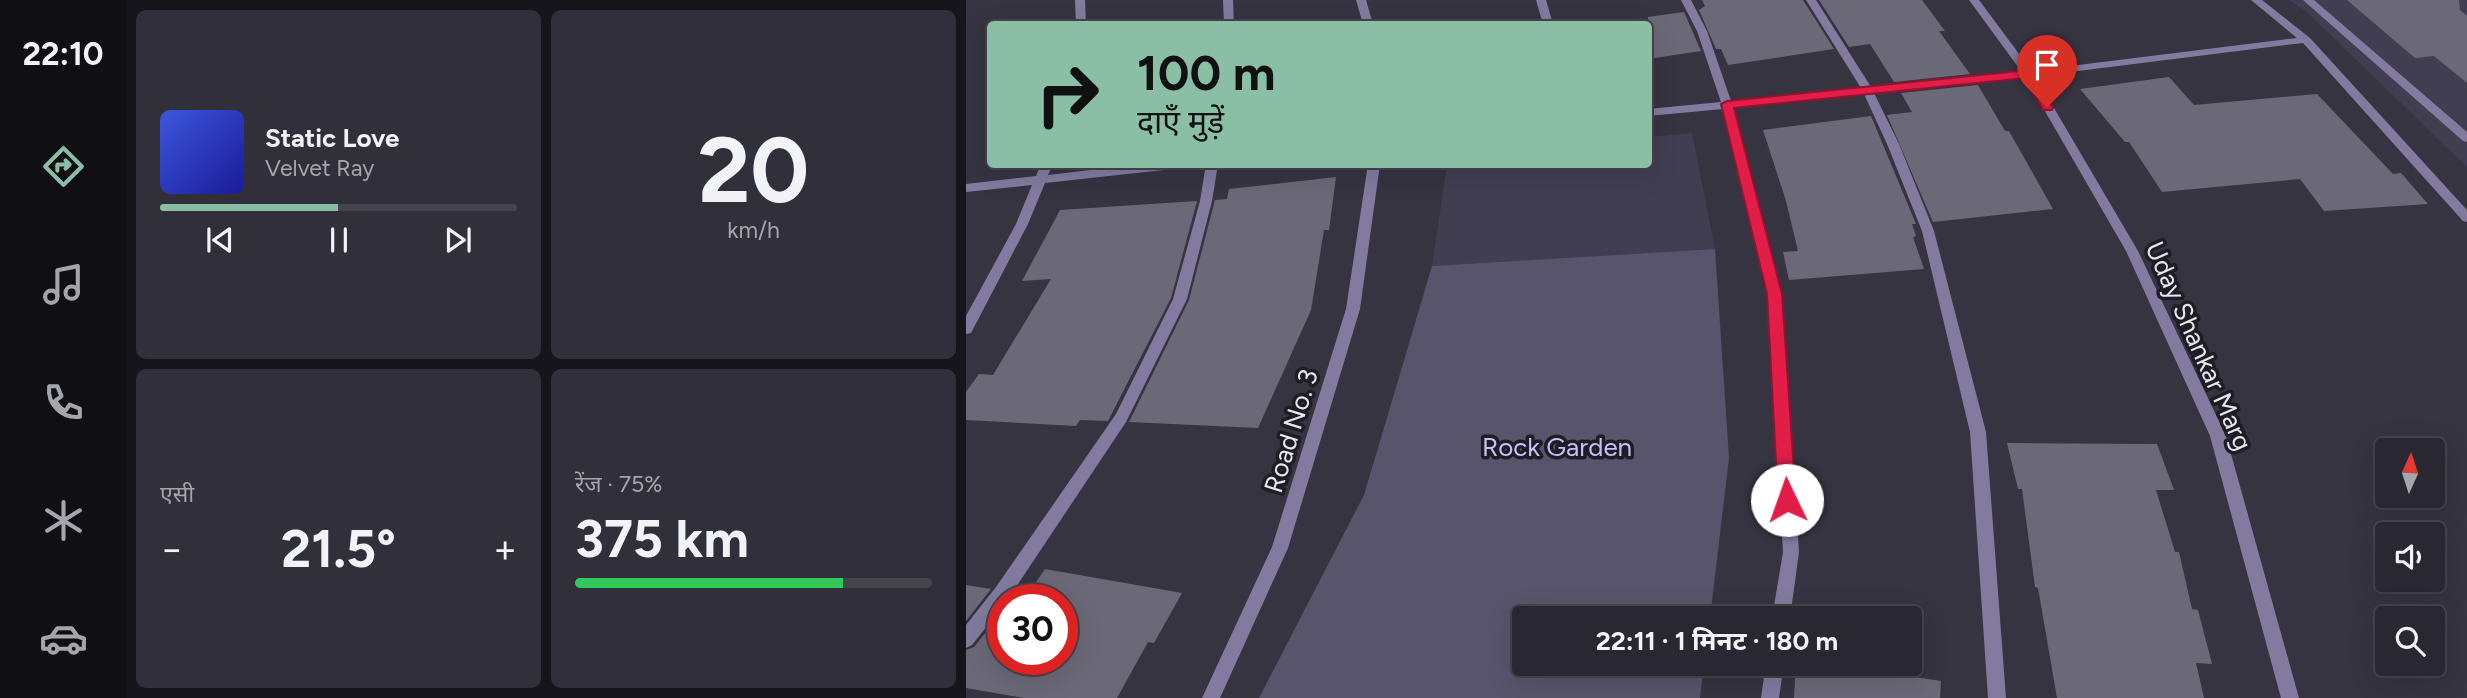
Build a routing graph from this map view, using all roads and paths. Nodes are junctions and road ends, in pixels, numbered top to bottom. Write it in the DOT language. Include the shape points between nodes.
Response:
graph roads {
  1 [pos="1080,0"];
  2 [pos="1228,0"];
  3 [pos="1361,0"];
  4 [pos="1541,0"];
  5 [pos="1686,0"];
  6 [pos="1811,0"];
  7 [pos="1974,0"];
  8 [pos="2256,0"];
  9 [pos="2308,0"];
  10 [pos="1081,21"];
  11 [pos="1228,21"];
  12 [pos="1367,21"];
  13 [pos="1547,21"];
  14 [pos="2306,40"];
  15 [pos="2029,74"];
  16 [pos="1868,91"];
  17 [pos="1727,104"];
  18 [pos="1652,113"];
  19 [pos="2467,138"];
  20 [pos="1046,168"];
  21 [pos="1147,168"];
  22 [pos="1211,168"];
  23 [pos="1373,168"];
  24 [pos="1041,180"];
  25 [pos="966,188"];
  26 [pos="2467,218"];
  27 [pos="966,329"];
  28 [pos="1783,606"];
  29 [pos="966,639"];
  30 [pos="1773,676"];
  31 [pos="1211,698"];
  32 [pos="1770,698"];
  33 [pos="1997,698"];
  34 [pos="2290,698"];
  1 -- 10 [label="street"];
  2 -- 11 [label="street"];
  3 -- 12 [label="street"];
  4 -- 13 [label="street"];
  5 -- 17 [label="street" via="1702,31"];
  6 -- 16 [label="street"];
  7 -- 15 [label="street, Uday Shankar Marg"];
  8 -- 14 [label="street"];
  9 -- 19 [label="street"];
  14 -- 15 [label="street"];
  14 -- 26 [label="street"];
  15 -- 16 [label="street"];
  15 -- 34 [label="street, Uday Shankar Marg" via="2132,251 2218,436"];
  16 -- 17 [label="street"];
  16 -- 33 [label="street" via="1928,231 1978,432"];
  17 -- 18 [label="street"];
  17 -- 28 [label="street" via="1774,294 1790,552"];
  20 -- 24 [label="street"];
  21 -- 24 [label="street"];
  22 -- 29 [label="street" via="1180,299 1121,418"];
  23 -- 31 [label="street, Road No. 3" via="1353,309 1280,548"];
  24 -- 25 [label="street"];
  24 -- 27 [label="street"];
  30 -- 32 [label="street"];
}
